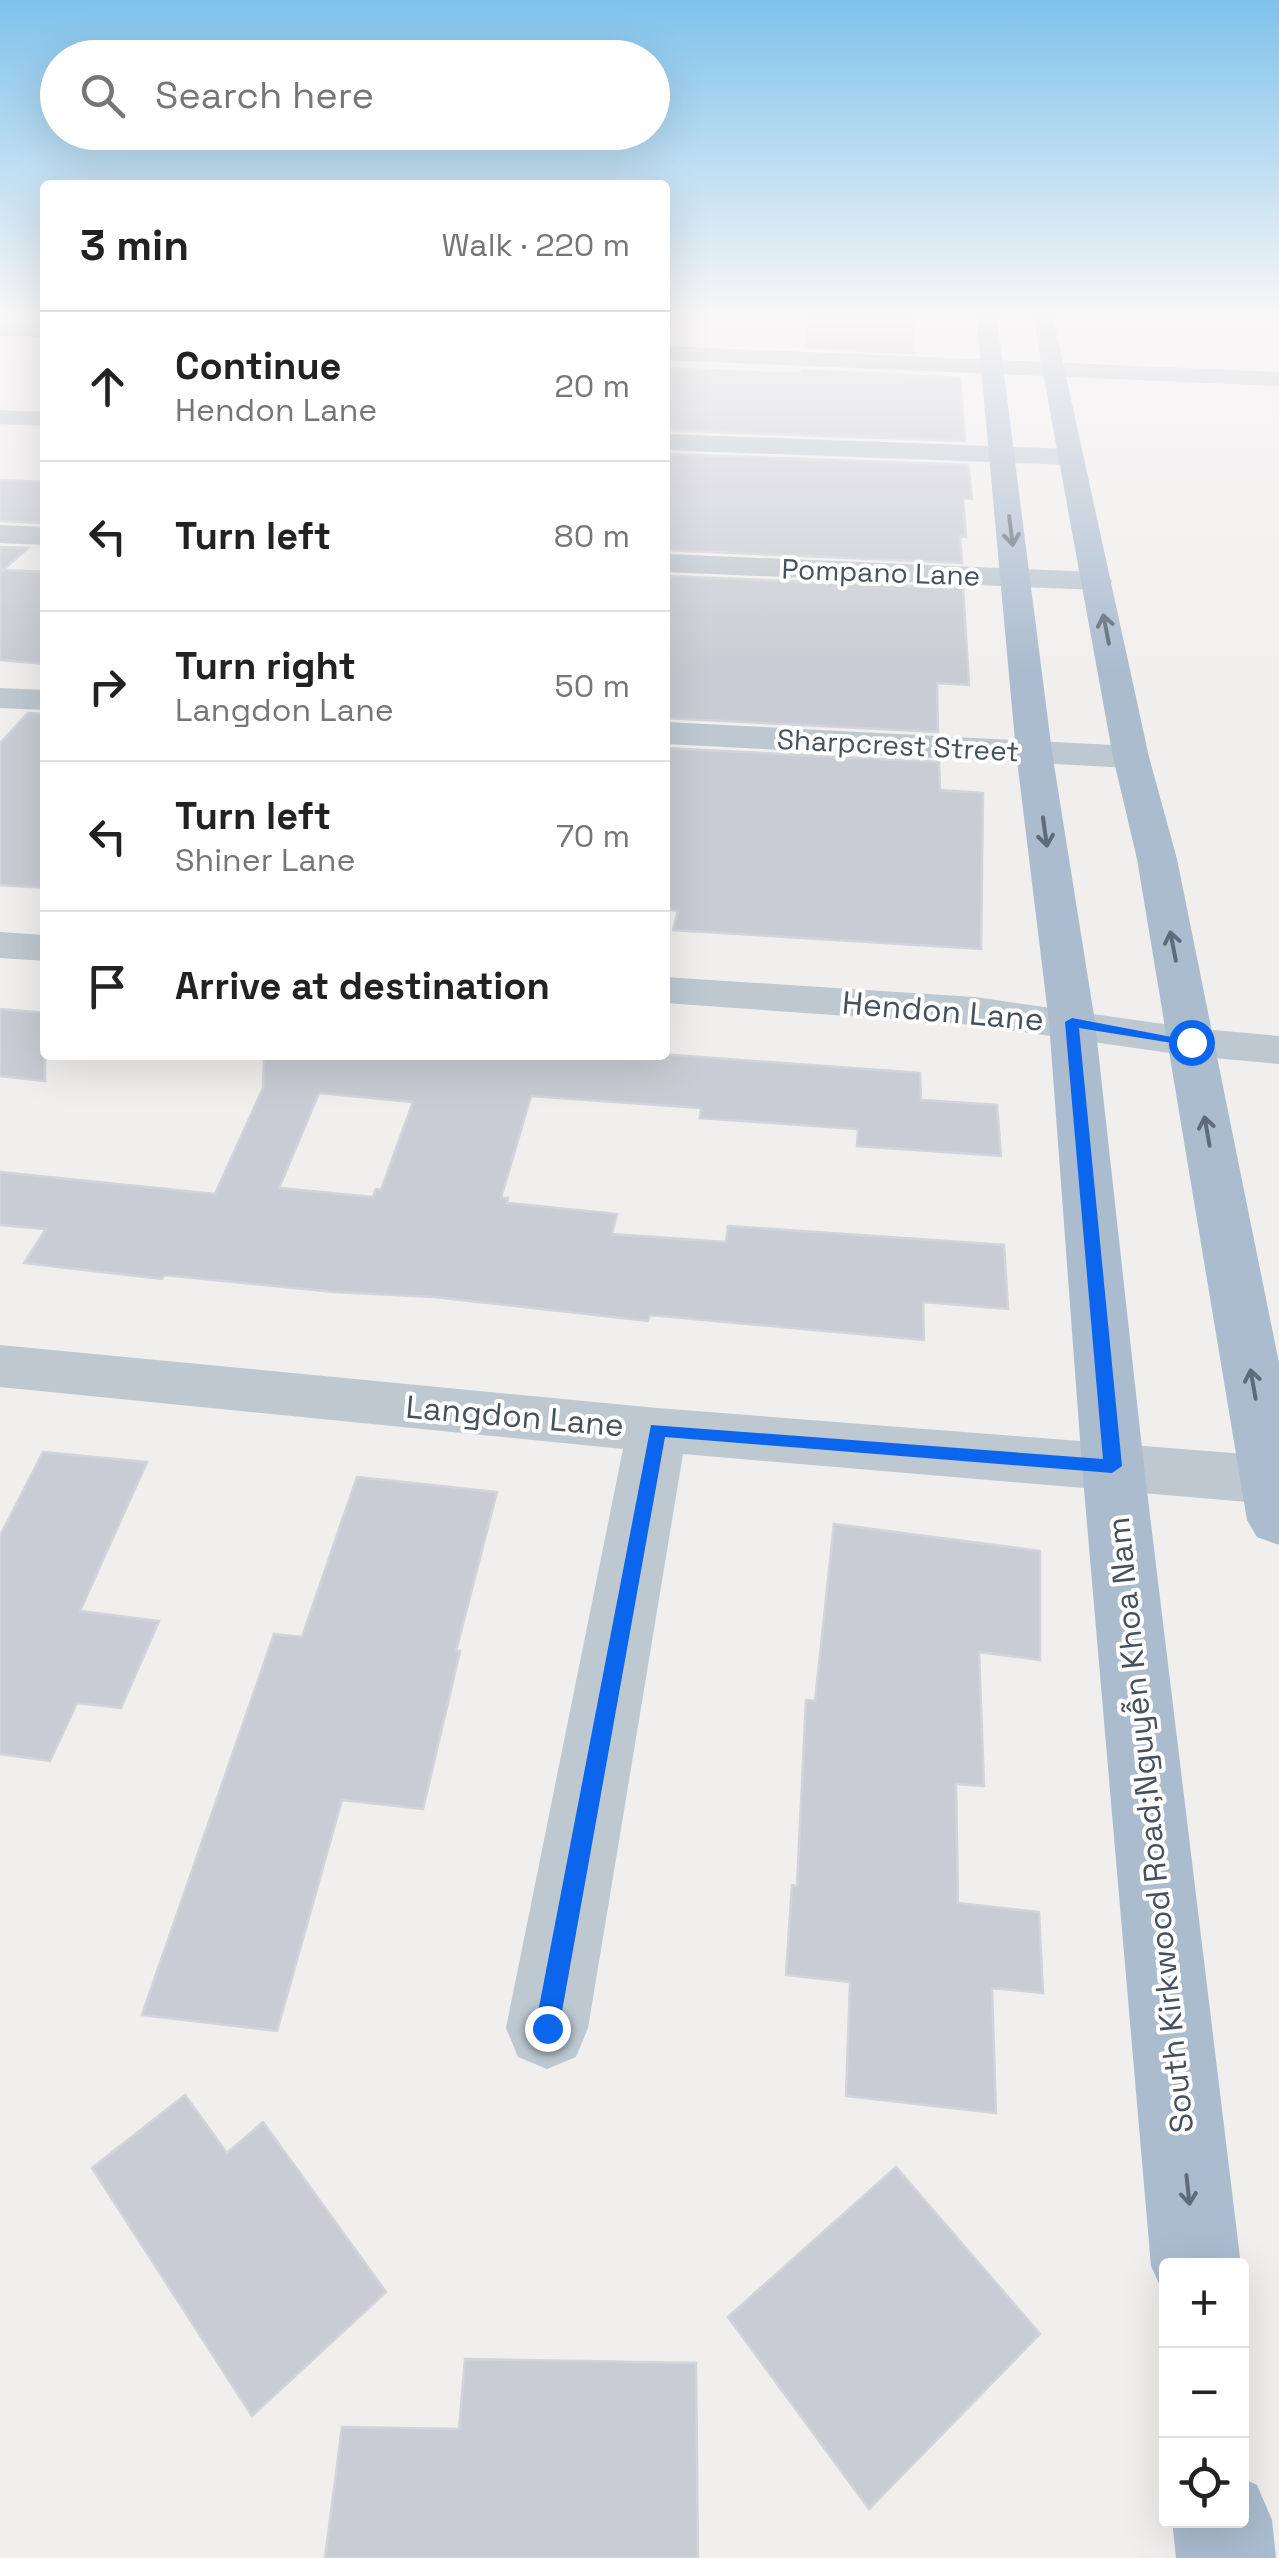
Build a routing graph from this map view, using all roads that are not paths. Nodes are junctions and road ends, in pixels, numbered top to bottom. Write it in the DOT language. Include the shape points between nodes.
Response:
graph roads {
  1 [pos="999,431"];
  2 [pos="1064,431"];
  3 [pos="670,442"];
  4 [pos="1001,455"];
  5 [pos="1070,457"];
  6 [pos="0,534"];
  7 [pos="40,536"];
  8 [pos="670,562"];
  9 [pos="1017,578"];
  10 [pos="1097,581"];
  11 [pos="0,698"];
  12 [pos="40,700"];
  13 [pos="670,732"];
  14 [pos="1034,752"];
  15 [pos="1131,757"];
  16 [pos="0,945"];
  17 [pos="40,948"];
  18 [pos="670,990"];
  19 [pos="1072,1022"];
  20 [pos="1191,1042"];
  21 [pos="1279,1050"];
  22 [pos="0,1366"];
  23 [pos="657,1430"];
  24 [pos="1112,1466"];
  25 [pos="1275,1500"];
  26 [pos="547,2028"];
  27 [pos="1195,2258"];
  28 [pos="1223,2528"];
  29 [pos="1226,2558"];
  1 -- 4 [label="main road, South Kirkwood Road;Nguyễn Khoa Nam"];
  2 -- 5 [label="main road"];
  3 -- 4 [label="street"];
  4 -- 5 [label="street"];
  4 -- 9 [label="main road, South Kirkwood Road;Nguyễn Khoa Nam, one-way"];
  5 -- 10 [label="main road"];
  6 -- 7 [label="street"];
  8 -- 9 [label="street, Pompano Lane"];
  9 -- 10 [label="street, Pompano Lane"];
  9 -- 14 [label="main road, South Kirkwood Road;Nguyễn Khoa Nam"];
  15 -- 10 [label="main road, one-way"];
  11 -- 12 [label="street"];
  13 -- 14 [label="street, Sharpcrest Street"];
  14 -- 15 [label="street, Sharpcrest Street"];
  14 -- 19 [label="main road, South Kirkwood Road;Nguyễn Khoa Nam, one-way"];
  20 -- 15 [label="main road, one-way"];
  16 -- 17 [label="street"];
  18 -- 19 [label="street, Hendon Lane"];
  19 -- 20 [label="street, Hendon Lane"];
  19 -- 24 [label="main road, South Kirkwood Road;Nguyễn Khoa Nam"];
  20 -- 21 [label="street, Hendon Lane"];
  25 -- 20 [label="main road, one-way"];
  22 -- 23 [label="street, Langdon Lane"];
  23 -- 24 [label="street, Langdon Lane"];
  23 -- 26 [label="street"];
  24 -- 25 [label="street, Langdon Lane"];
  24 -- 27 [label="main road, South Kirkwood Road;Nguyễn Khoa Nam, one-way"];
  28 -- 29 [label="main road"];
}
